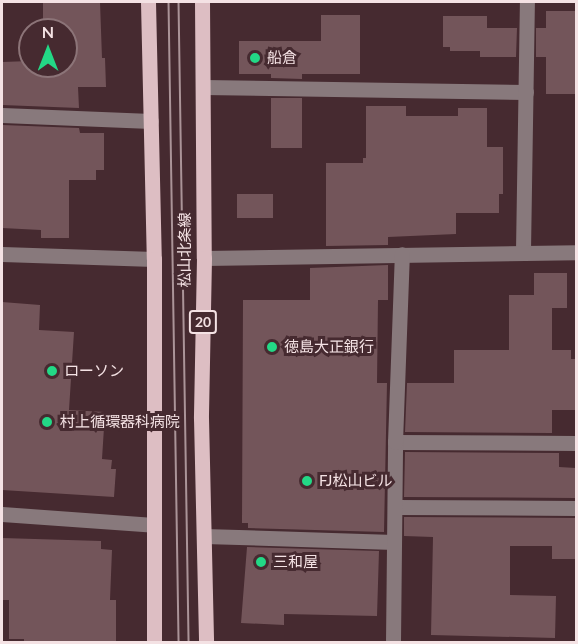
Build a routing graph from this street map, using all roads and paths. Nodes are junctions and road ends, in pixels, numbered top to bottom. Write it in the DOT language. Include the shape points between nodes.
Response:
graph roads {
  1 [pos="147,2"];
  2 [pos="202,2"];
  3 [pos="527,2"];
  4 [pos="202,87"];
  5 [pos="526,92"];
  6 [pos="2,115"];
  7 [pos="151,121"];
  8 [pos="523,251"];
  9 [pos="576,252"];
  10 [pos="2,254"];
  11 [pos="402,254"];
  12 [pos="204,258"];
  13 [pos="154,259"];
  14 [pos="395,442"];
  15 [pos="576,443"];
  16 [pos="395,507"];
  17 [pos="576,508"];
  18 [pos="2,514"];
  19 [pos="154,525"];
  20 [pos="204,536"];
  21 [pos="394,542"];
  22 [pos="154,642"];
  23 [pos="206,642"];
  24 [pos="393,642"];
  1 -- 7 [label="main road, 松山北条線"];
  2 -- 4 [label="main road, 松山北条線 / 20"];
  3 -- 5 [label="street"];
  4 -- 5 [label="street"];
  4 -- 12 [label="main road, 松山北条線 / 20"];
  5 -- 8 [label="street"];
  6 -- 7 [label="street"];
  7 -- 13 [label="main road, 松山北条線"];
  8 -- 9 [label="street"];
  8 -- 11 [label="street"];
  10 -- 13 [label="street"];
  11 -- 12 [label="street"];
  11 -- 14 [label="street"];
  12 -- 20 [label="main road, 松山北条線 / 20"];
  13 -- 19 [label="main road, 松山北条線"];
  14 -- 15 [label="street"];
  14 -- 16 [label="street"];
  16 -- 17 [label="street"];
  16 -- 21 [label="street"];
  18 -- 19 [label="street"];
  19 -- 22 [label="main road, 松山北条線"];
  20 -- 21 [label="street"];
  20 -- 23 [label="main road, 松山北条線 / 20"];
  21 -- 24 [label="street"];
}
